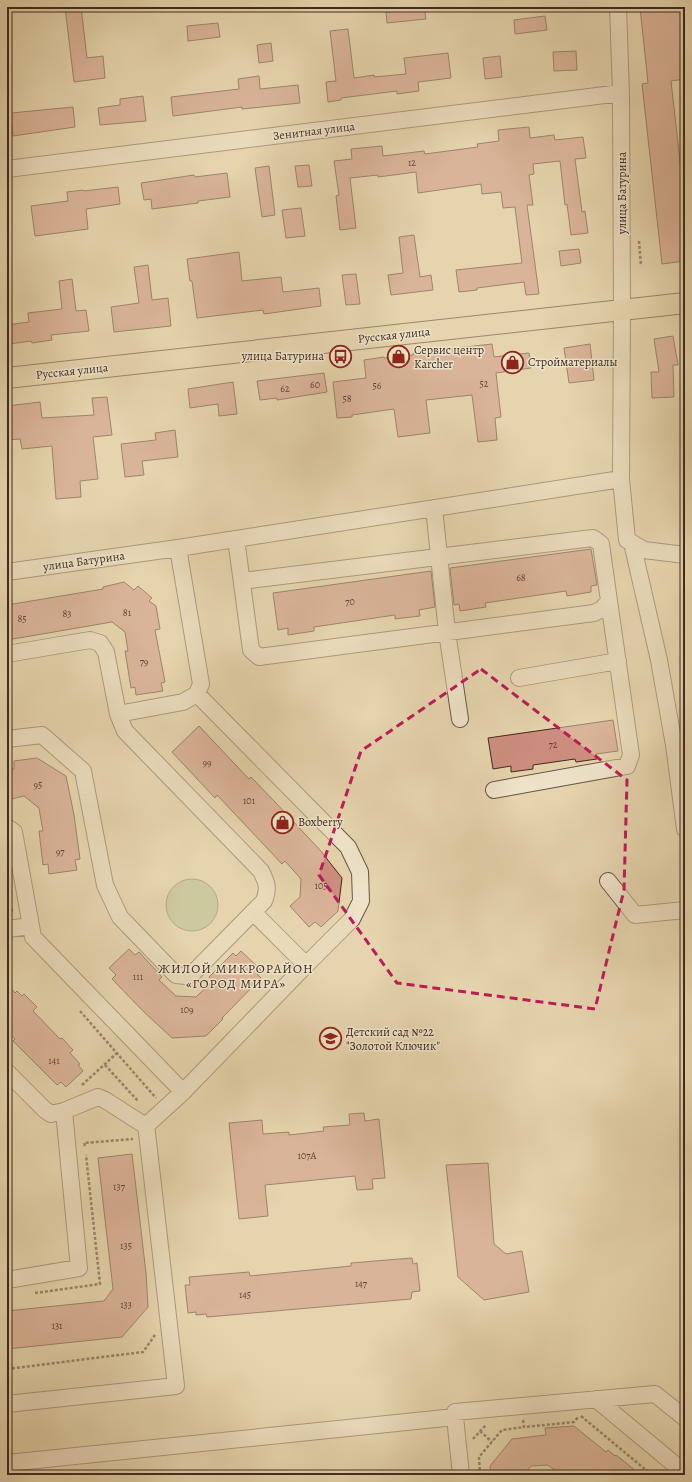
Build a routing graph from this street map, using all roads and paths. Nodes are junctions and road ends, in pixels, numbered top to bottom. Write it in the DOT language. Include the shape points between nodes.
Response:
graph roads {
  1 [pos="618,7"];
  2 [pos="621,94"];
  3 [pos="7,169"];
  4 [pos="639,236"];
  5 [pos="641,266"];
  6 [pos="685,303"];
  7 [pos="622,309"];
  8 [pos="7,378"];
  9 [pos="621,479"];
  10 [pos="434,508"];
  11 [pos="236,539"];
  12 [pos="632,543"];
  13 [pos="178,548"];
  14 [pos="685,555"];
  15 [pos="439,557"];
  16 [pos="7,572"];
  17 [pos="242,581"];
  18 [pos="609,601"];
  19 [pos="447,632"];
  20 [pos="7,654"];
  21 [pos="618,661"];
  22 [pos="519,678"];
  23 [pos="198,694"];
  24 [pos="118,714"];
  25 [pos="460,719"];
  26 [pos="7,739"];
  27 [pos="494,790"];
  28 [pos="7,827"];
  29 [pos="685,828"];
  30 [pos="608,881"];
  31 [pos="685,910"];
  32 [pos="253,912"];
  33 [pos="31,926"];
  34 [pos="7,929"];
  35 [pos="306,965"];
  36 [pos="105,1064"];
  37 [pos="7,1072"];
  38 [pos="183,1092"];
  39 [pos="140,1102"];
  40 [pos="64,1111"];
  41 [pos="146,1124"];
  42 [pos="7,1280"];
  43 [pos="168,1316"];
  44 [pos="7,1369"];
  45 [pos="596,1399"];
  46 [pos="7,1404"];
  47 [pos="575,1411"];
  48 [pos="580,1415"];
  49 [pos="523,1416"];
  50 [pos="455,1417"];
  51 [pos="685,1418"];
  52 [pos="524,1427"];
  53 [pos="480,1431"];
  54 [pos="492,1442"];
  55 [pos="7,1463"];
  56 [pos="685,1473"];
  57 [pos="460,1475"];
  58 [pos="480,1475"];
  59 [pos="652,1475"];
  1 -- 2 [label="street, улица Батурина"];
  2 -- 3 [label="street, Зенитная улица"];
  2 -- 7 [label="street, улица Батурина"];
  4 -- 5 [label="path"];
  6 -- 7 [label="main road, Русская улица"];
  7 -- 8 [label="main road, Русская улица"];
  7 -- 9 [label="street, улица Батурина"];
  9 -- 10 [label="street, улица Батурина"];
  9 -- 12 [label="street" via="627,540"];
  10 -- 11 [label="street, улица Батурина"];
  10 -- 15 [label="street"];
  11 -- 13 [label="street, улица Батурина"];
  11 -- 17 [label="street"];
  12 -- 14 [label="street" via="644,550"];
  12 -- 29 [label="street" via="664,691"];
  13 -- 16 [label="street, улица Батурина"];
  13 -- 23 [label="street" via="201,684"];
  15 -- 17 [label="street"];
  15 -- 18 [label="street" via="593,538 601,544"];
  15 -- 19 [label="street"];
  17 -- 19 [label="street" via="251,650 259,657"];
  18 -- 19 [label="street" via="602,609 594,612"];
  18 -- 21 [label="street"];
  19 -- 25 [label="street"];
  20 -- 24 [label="street" via="90,640 100,643 106,652"];
  21 -- 22 [label="street"];
  21 -- 27 [label="street" via="631,755 627,766"];
  23 -- 24 [label="street" via="183,702"];
  23 -- 35 [label="street" via="348,847 360,872 361,901 352,919"];
  24 -- 32 [label="street" via="125,731 261,871 267,891 264,901"];
  26 -- 32 [label="street" via="42,735 84,771 105,885 120,917 176,975 186,976 194,972"];
  28 -- 33 [label="street" via="14,832"];
  30 -- 31 [label="street" via="635,915"];
  32 -- 35 [label="street"];
  33 -- 34 [label="street"];
  33 -- 38 [label="street" via="33,937"];
  35 -- 38 [label="street"];
  36 -- 39 [label="path"];
  37 -- 40 [label="street" via="45,1110 51,1114"];
  38 -- 41 [label="street"];
  40 -- 41 [label="street" via="98,1097"];
  40 -- 42 [label="street" via="79,1268"];
  41 -- 43 [label="street"];
  43 -- 44 [label="path" via="143,1352"];
  43 -- 46 [label="street" via="176,1386"];
  45 -- 50 [label="street" via="455,1412"];
  45 -- 51 [label="street" via="655,1394"];
  45 -- 56 [label="street"];
  47 -- 48 [label="path"];
  48 -- 52 [label="path" via="574,1422"];
  48 -- 59 [label="path"];
  49 -- 52 [label="path"];
  50 -- 55 [label="street"];
  50 -- 57 [label="street"];
  52 -- 54 [label="path" via="502,1430"];
  53 -- 54 [label="path"];
  54 -- 58 [label="path" via="478,1457"];
}
